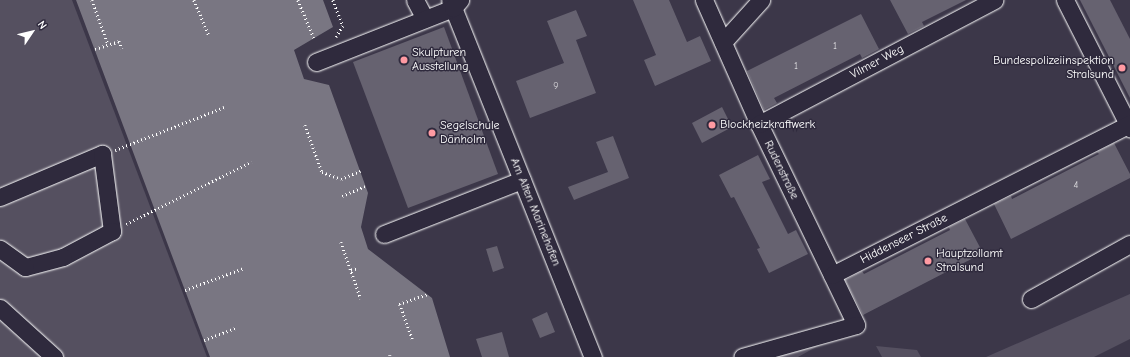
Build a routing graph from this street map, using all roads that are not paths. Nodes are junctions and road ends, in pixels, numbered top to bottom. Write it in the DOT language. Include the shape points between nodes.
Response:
graph roads {
  1 [pos="415,0"];
  2 [pos="704,0"];
  3 [pos="761,0"];
  4 [pos="994,0"];
  5 [pos="1065,0"];
  6 [pos="455,2"];
  7 [pos="425,19"];
  8 [pos="722,42"];
  9 [pos="316,62"];
  10 [pos="759,124"];
  11 [pos="1129,126"];
  12 [pos="522,180"];
  13 [pos="0,197"];
  14 [pos="384,234"];
  15 [pos="1130,244"];
  16 [pos="0,249"];
  17 [pos="832,275"];
  18 [pos="1031,299"];
  19 [pos="0,308"];
  20 [pos="54,357"];
  21 [pos="593,357"];
  22 [pos="742,357"];
  1 -- 7 [label="street"];
  2 -- 8 [label="street, Rudenstraße"];
  3 -- 8 [label="street"];
  4 -- 10 [label="street, Vilmer Weg"];
  5 -- 11 [label="street"];
  6 -- 7 [label="street"];
  6 -- 12 [label="street, Am Alten Marinehafen"];
  7 -- 9 [label="street"];
  8 -- 10 [label="street, Rudenstraße"];
  10 -- 17 [label="street, Rudenstraße"];
  11 -- 17 [label="street, Hiddenseer Straße"];
  12 -- 14 [label="street"];
  12 -- 21 [label="street, Am Alten Marinehafen"];
  13 -- 16 [label="street" via="102,154 112,230 63,257 25,267"];
  15 -- 18 [label="street"];
  17 -- 22 [label="street" via="856,325"];
  19 -- 20 [label="street"];
}
